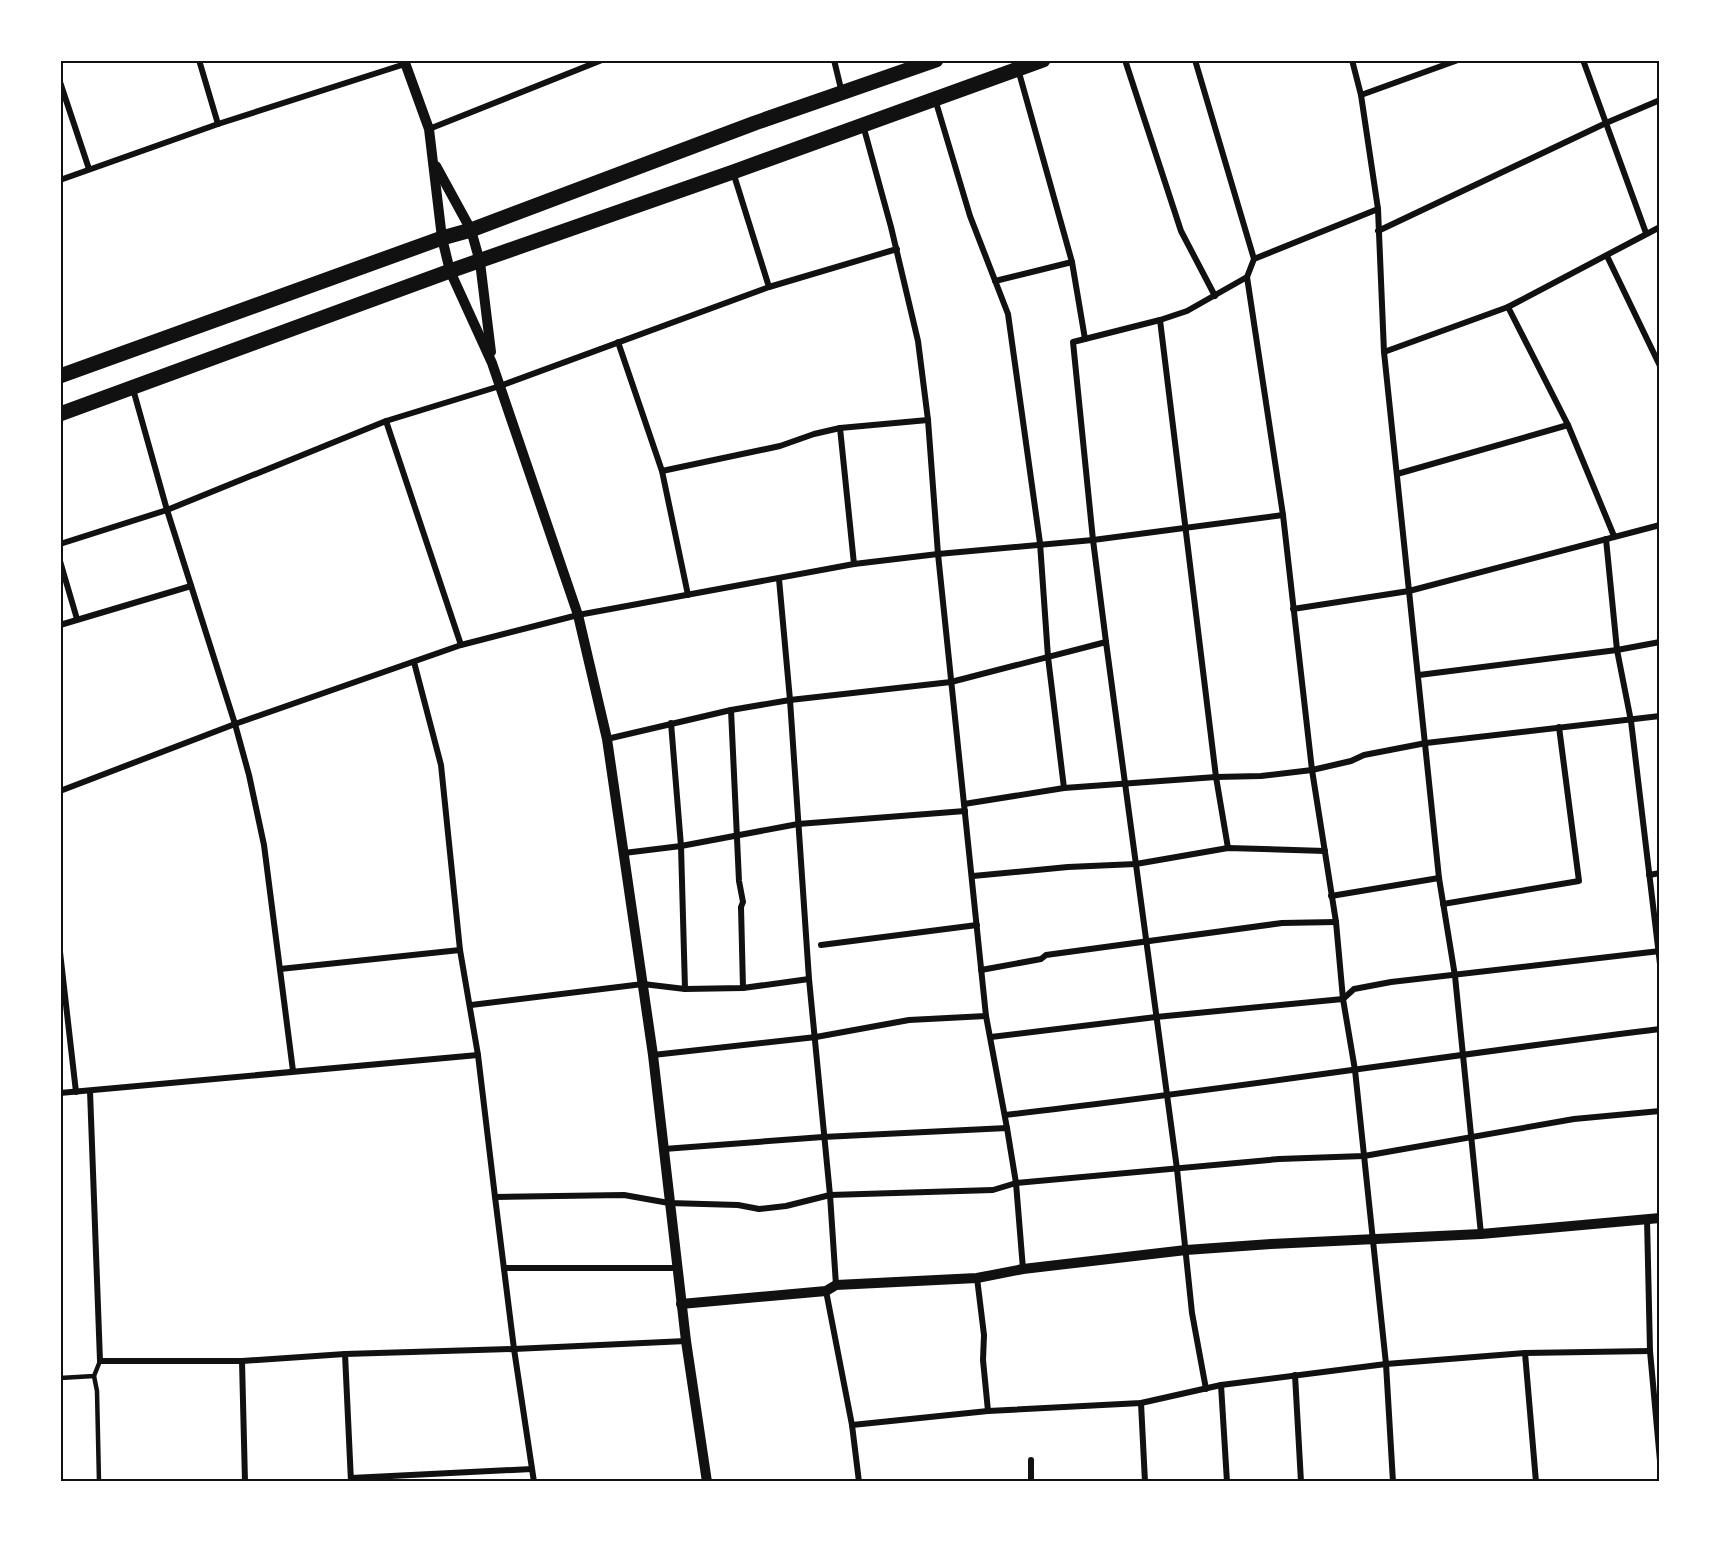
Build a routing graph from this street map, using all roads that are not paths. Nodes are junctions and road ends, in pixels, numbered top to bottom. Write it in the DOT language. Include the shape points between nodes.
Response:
graph roads {
  1 [pos="199,60"];
  2 [pos="602,60"];
  3 [pos="834,60"];
  4 [pos="936,60"];
  5 [pos="1043,60"];
  6 [pos="1125,60"];
  7 [pos="1195,60"];
  8 [pos="1352,60"];
  9 [pos="1458,60"];
  10 [pos="1583,60"];
  11 [pos="404,62"];
  12 [pos="1018,69"];
  13 [pos="60,82"];
  14 [pos="843,94"];
  15 [pos="1361,95"];
  16 [pos="935,99"];
  17 [pos="1660,100"];
  18 [pos="1606,123"];
  19 [pos="218,124"];
  20 [pos="863,124"];
  21 [pos="429,129"];
  22 [pos="433,160"];
  23 [pos="89,169"];
  24 [pos="733,172"];
  25 [pos="60,180"];
  26 [pos="1378,209"];
  27 [pos="1660,227"];
  28 [pos="471,230"];
  29 [pos="1378,231"];
  30 [pos="1646,233"];
  31 [pos="442,238"];
  32 [pos="897,249"];
  33 [pos="1606,256"];
  34 [pos="1254,260"];
  35 [pos="480,262"];
  36 [pos="1072,262"];
  37 [pos="450,271"];
  38 [pos="1247,277"];
  39 [pos="995,281"];
  40 [pos="769,287"];
  41 [pos="1215,296"];
  42 [pos="1508,307"];
  43 [pos="1160,320"];
  44 [pos="1085,339"];
  45 [pos="618,342"];
  46 [pos="1384,352"];
  47 [pos="492,363"];
  48 [pos="1660,366"];
  49 [pos="60,376"];
  50 [pos="500,386"];
  51 [pos="132,388"];
  52 [pos="60,414"];
  53 [pos="928,420"];
  54 [pos="386,421"];
  55 [pos="1568,425"];
  56 [pos="840,428"];
  57 [pos="662,471"];
  58 [pos="1397,474"];
  59 [pos="167,510"];
  60 [pos="1283,515"];
  61 [pos="1660,525"];
  62 [pos="1187,529"];
  63 [pos="1614,536"];
  64 [pos="1606,539"];
  65 [pos="1093,540"];
  66 [pos="1040,543"];
  67 [pos="60,544"];
  68 [pos="938,554"];
  69 [pos="60,561"];
  70 [pos="854,564"];
  71 [pos="779,579"];
  72 [pos="190,586"];
  73 [pos="1409,591"];
  74 [pos="688,595"];
  75 [pos="1293,609"];
  76 [pos="578,615"];
  77 [pos="77,619"];
  78 [pos="60,625"];
  79 [pos="1106,642"];
  80 [pos="1660,642"];
  81 [pos="461,645"];
  82 [pos="1617,650"];
  83 [pos="1048,657"];
  84 [pos="414,662"];
  85 [pos="1419,675"];
  86 [pos="951,682"];
  87 [pos="790,700"];
  88 [pos="731,710"];
  89 [pos="1660,716"];
  90 [pos="1631,721"];
  91 [pos="671,723"];
  92 [pos="236,724"];
  93 [pos="1560,727"];
  94 [pos="607,739"];
  95 [pos="1425,743"];
  96 [pos="1312,770"];
  97 [pos="1216,777"];
  98 [pos="1126,785"];
  99 [pos="1064,788"];
  100 [pos="60,791"];
  101 [pos="965,808"];
  102 [pos="798,824"];
  103 [pos="738,836"];
  104 [pos="681,846"];
  105 [pos="1228,848"];
  106 [pos="1325,851"];
  107 [pos="624,853"];
  108 [pos="1136,864"];
  109 [pos="1660,873"];
  110 [pos="1649,875"];
  111 [pos="973,876"];
  112 [pos="1439,878"];
  113 [pos="1331,896"];
  114 [pos="1443,904"];
  115 [pos="1336,922"];
  116 [pos="977,925"];
  117 [pos="1146,940"];
  118 [pos="820,945"];
  119 [pos="460,950"];
  120 [pos="1659,951"];
  121 [pos="60,952"];
  122 [pos="1660,964"];
  123 [pos="61,968"];
  124 [pos="280,969"];
  125 [pos="981,969"];
  126 [pos="1455,976"];
  127 [pos="809,979"];
  128 [pos="643,984"];
  129 [pos="743,988"];
  130 [pos="685,989"];
  131 [pos="1343,999"];
  132 [pos="471,1005"];
  133 [pos="986,1016"];
  134 [pos="1156,1017"];
  135 [pos="1660,1029"];
  136 [pos="816,1037"];
  137 [pos="991,1037"];
  138 [pos="1464,1054"];
  139 [pos="478,1055"];
  140 [pos="653,1055"];
  141 [pos="1355,1070"];
  142 [pos="292,1071"];
  143 [pos="90,1091"];
  144 [pos="76,1092"];
  145 [pos="60,1094"];
  146 [pos="1167,1096"];
  147 [pos="1660,1111"];
  148 [pos="1005,1115"];
  149 [pos="1007,1128"];
  150 [pos="823,1137"];
  151 [pos="1471,1138"];
  152 [pos="664,1149"];
  153 [pos="1364,1156"];
  154 [pos="1177,1169"];
  155 [pos="1016,1183"];
  156 [pos="830,1195"];
  157 [pos="495,1197"];
  158 [pos="669,1203"];
  159 [pos="1660,1218"];
  160 [pos="1647,1219"];
  161 [pos="1481,1234"];
  162 [pos="1373,1241"];
  163 [pos="1186,1250"];
  164 [pos="504,1268"];
  165 [pos="677,1268"];
  166 [pos="1023,1269"];
  167 [pos="977,1278"];
  168 [pos="831,1288"];
  169 [pos="681,1304"];
  170 [pos="686,1341"];
  171 [pos="514,1349"];
  172 [pos="1650,1351"];
  173 [pos="1525,1353"];
  174 [pos="345,1354"];
  175 [pos="100,1361"];
  176 [pos="242,1361"];
  177 [pos="1386,1364"];
  178 [pos="1295,1375"];
  179 [pos="94,1376"];
  180 [pos="60,1378"];
  181 [pos="1221,1385"];
  182 [pos="1206,1389"];
  183 [pos="1141,1403"];
  184 [pos="988,1411"];
  185 [pos="852,1425"];
  186 [pos="1031,1460"];
  187 [pos="1660,1461"];
  188 [pos="532,1469"];
  189 [pos="351,1480"];
  190 [pos="99,1482"];
  191 [pos="245,1482"];
  192 [pos="534,1482"];
  193 [pos="707,1482"];
  194 [pos="859,1482"];
  195 [pos="1031,1482"];
  196 [pos="1145,1482"];
  197 [pos="1227,1482"];
  198 [pos="1301,1482"];
  199 [pos="1393,1482"];
  200 [pos="1536,1482"];
  1 -- 19 [label="street"];
  2 -- 21 [label="street"];
  3 -- 14 [label="street"];
  4 -- 14 [label="main road"];
  5 -- 12 [label="main road"];
  6 -- 41 [label="street" via="1181,231"];
  7 -- 34 [label="street"];
  8 -- 15 [label="street"];
  9 -- 15 [label="street"];
  10 -- 18 [label="street"];
  11 -- 19 [label="street"];
  11 -- 21 [label="street"];
  12 -- 16 [label="main road"];
  12 -- 36 [label="street"];
  13 -- 23 [label="street"];
  14 -- 28 [label="main road"];
  15 -- 26 [label="street"];
  16 -- 20 [label="main road"];
  16 -- 39 [label="street" via="970,216"];
  17 -- 18 [label="street"];
  18 -- 29 [label="street"];
  18 -- 30 [label="street"];
  19 -- 23 [label="street"];
  20 -- 24 [label="main road"];
  20 -- 32 [label="street"];
  21 -- 22 [label="street"];
  22 -- 28 [label="street"];
  22 -- 31 [label="street"];
  23 -- 25 [label="street"];
  24 -- 35 [label="main road"];
  24 -- 40 [label="street"];
  26 -- 29 [label="street"];
  26 -- 34 [label="street"];
  27 -- 30 [label="street"];
  28 -- 31 [label="main road"];
  28 -- 35 [label="street"];
  29 -- 46 [label="street"];
  30 -- 33 [label="street"];
  31 -- 37 [label="street"];
  31 -- 49 [label="main road"];
  32 -- 40 [label="street"];
  32 -- 53 [label="street" via="918,341"];
  33 -- 42 [label="street"];
  33 -- 48 [label="street"];
  34 -- 38 [label="street"];
  35 -- 37 [label="main road"];
  35 -- 47 [label="street"];
  36 -- 39 [label="street"];
  36 -- 44 [label="street"];
  37 -- 47 [label="street"];
  37 -- 51 [label="main road"];
  38 -- 41 [label="street"];
  38 -- 60 [label="street"];
  39 -- 66 [label="street" via="1008,314"];
  40 -- 45 [label="street"];
  41 -- 43 [label="street"];
  42 -- 46 [label="street"];
  42 -- 55 [label="street"];
  43 -- 44 [label="street"];
  43 -- 62 [label="street"];
  44 -- 65 [label="street" via="1073,342"];
  45 -- 50 [label="street"];
  45 -- 57 [label="street"];
  46 -- 58 [label="street"];
  47 -- 50 [label="street"];
  50 -- 54 [label="street"];
  50 -- 76 [label="street"];
  51 -- 52 [label="main road"];
  51 -- 59 [label="street"];
  53 -- 56 [label="street"];
  53 -- 68 [label="street"];
  54 -- 59 [label="street"];
  54 -- 81 [label="street"];
  55 -- 58 [label="street"];
  55 -- 63 [label="street"];
  56 -- 57 [label="street" via="780,446"];
  56 -- 70 [label="street"];
  57 -- 74 [label="street"];
  58 -- 73 [label="street"];
  59 -- 67 [label="street"];
  59 -- 72 [label="street"];
  60 -- 62 [label="street"];
  60 -- 75 [label="street"];
  61 -- 63 [label="street"];
  62 -- 65 [label="street"];
  62 -- 97 [label="street"];
  63 -- 64 [label="street"];
  64 -- 73 [label="street"];
  64 -- 82 [label="street"];
  65 -- 66 [label="street"];
  65 -- 79 [label="street"];
  66 -- 68 [label="street"];
  66 -- 83 [label="street"];
  68 -- 70 [label="street"];
  68 -- 86 [label="street"];
  69 -- 77 [label="street"];
  70 -- 71 [label="street"];
  71 -- 74 [label="street"];
  71 -- 87 [label="street"];
  72 -- 77 [label="street"];
  72 -- 92 [label="street"];
  73 -- 75 [label="street"];
  73 -- 85 [label="street"];
  74 -- 76 [label="street"];
  75 -- 96 [label="street"];
  76 -- 81 [label="street"];
  76 -- 94 [label="street"];
  77 -- 78 [label="street"];
  79 -- 83 [label="street"];
  79 -- 98 [label="street"];
  80 -- 82 [label="street"];
  81 -- 84 [label="street"];
  82 -- 85 [label="street"];
  82 -- 90 [label="street"];
  83 -- 86 [label="street"];
  83 -- 99 [label="street"];
  84 -- 92 [label="street"];
  84 -- 119 [label="street" via="441,765"];
  85 -- 95 [label="street"];
  86 -- 87 [label="street"];
  86 -- 101 [label="street"];
  87 -- 88 [label="street"];
  87 -- 102 [label="street"];
  88 -- 91 [label="street"];
  88 -- 103 [label="street"];
  89 -- 90 [label="street"];
  90 -- 93 [label="street"];
  90 -- 110 [label="street"];
  91 -- 94 [label="street"];
  91 -- 104 [label="street"];
  92 -- 100 [label="street"];
  92 -- 124 [label="street" via="264,844"];
  93 -- 95 [label="street"];
  93 -- 114 [label="street" via="1579,881"];
  94 -- 107 [label="street"];
  95 -- 96 [label="street"];
  95 -- 112 [label="street"];
  96 -- 97 [label="street" via="1260,777"];
  96 -- 106 [label="street"];
  97 -- 98 [label="street"];
  97 -- 105 [label="street"];
  98 -- 99 [label="street"];
  98 -- 108 [label="street"];
  99 -- 101 [label="street"];
  101 -- 102 [label="street"];
  101 -- 111 [label="street"];
  102 -- 103 [label="street"];
  102 -- 127 [label="street"];
  103 -- 104 [label="street"];
  103 -- 129 [label="street"];
  104 -- 107 [label="street"];
  104 -- 130 [label="street"];
  105 -- 106 [label="street"];
  105 -- 108 [label="street"];
  106 -- 113 [label="street"];
  107 -- 128 [label="street"];
  108 -- 111 [label="street"];
  108 -- 117 [label="street"];
  109 -- 110 [label="street"];
  110 -- 120 [label="street"];
  111 -- 116 [label="street"];
  112 -- 113 [label="street"];
  112 -- 114 [label="street"];
  113 -- 115 [label="street"];
  114 -- 126 [label="street"];
  115 -- 117 [label="street" via="1282,923"];
  115 -- 131 [label="street"];
  116 -- 118 [label="street"];
  116 -- 125 [label="street"];
  117 -- 125 [label="street"];
  117 -- 134 [label="street"];
  119 -- 124 [label="street"];
  119 -- 132 [label="street"];
  120 -- 122 [label="street"];
  120 -- 126 [label="street"];
  121 -- 123 [label="street"];
  123 -- 144 [label="street"];
  124 -- 142 [label="street"];
  125 -- 133 [label="street"];
  126 -- 131 [label="street" via="1354,989"];
  126 -- 138 [label="street"];
  127 -- 129 [label="street"];
  127 -- 136 [label="street"];
  128 -- 130 [label="street"];
  128 -- 132 [label="street"];
  128 -- 140 [label="street"];
  129 -- 130 [label="street"];
  131 -- 134 [label="street"];
  131 -- 141 [label="street"];
  132 -- 139 [label="street"];
  133 -- 136 [label="street" via="909,1020"];
  133 -- 137 [label="street"];
  134 -- 137 [label="street"];
  134 -- 146 [label="street"];
  135 -- 138 [label="street"];
  136 -- 140 [label="street"];
  136 -- 150 [label="street"];
  137 -- 148 [label="street"];
  138 -- 141 [label="street"];
  138 -- 151 [label="street"];
  139 -- 142 [label="street"];
  139 -- 157 [label="street"];
  140 -- 152 [label="street"];
  141 -- 146 [label="street"];
  141 -- 153 [label="street"];
  142 -- 143 [label="street"];
  143 -- 144 [label="street"];
  143 -- 175 [label="street"];
  144 -- 145 [label="street"];
  146 -- 148 [label="street"];
  146 -- 154 [label="street"];
  147 -- 151 [label="street" via="1574,1119"];
  148 -- 149 [label="street"];
  149 -- 150 [label="street"];
  149 -- 155 [label="street"];
  150 -- 152 [label="street"];
  150 -- 156 [label="street"];
  151 -- 153 [label="street"];
  151 -- 161 [label="street"];
  152 -- 158 [label="street"];
  153 -- 154 [label="street"];
  153 -- 162 [label="street"];
  154 -- 155 [label="street"];
  154 -- 163 [label="street"];
  155 -- 156 [label="street" via="993,1190"];
  155 -- 166 [label="street"];
  156 -- 158 [label="street" via="759,1209"];
  156 -- 168 [label="street"];
  157 -- 158 [label="street" via="624,1195"];
  157 -- 164 [label="street"];
  158 -- 165 [label="street"];
  159 -- 160 [label="street"];
  160 -- 161 [label="street"];
  160 -- 172 [label="street"];
  161 -- 162 [label="street"];
  162 -- 163 [label="street"];
  162 -- 177 [label="street"];
  163 -- 166 [label="street"];
  163 -- 182 [label="street" via="1192,1313"];
  164 -- 165 [label="street"];
  164 -- 171 [label="street"];
  165 -- 169 [label="street"];
  166 -- 167 [label="street"];
  167 -- 168 [label="street"];
  167 -- 184 [label="street"];
  168 -- 169 [label="street"];
  168 -- 185 [label="street"];
  169 -- 170 [label="street"];
  170 -- 171 [label="street"];
  170 -- 193 [label="street"];
  171 -- 174 [label="street"];
  171 -- 188 [label="street"];
  172 -- 173 [label="street"];
  172 -- 187 [label="street"];
  173 -- 177 [label="street"];
  173 -- 200 [label="street"];
  174 -- 176 [label="street"];
  174 -- 189 [label="street"];
  175 -- 176 [label="street"];
  175 -- 179 [label="lane"];
  176 -- 191 [label="street"];
  177 -- 178 [label="street"];
  177 -- 199 [label="street"];
  178 -- 181 [label="street"];
  178 -- 198 [label="street"];
  179 -- 180 [label="lane"];
  179 -- 190 [label="lane"];
  181 -- 182 [label="street"];
  181 -- 197 [label="street"];
  182 -- 183 [label="street"];
  183 -- 184 [label="street"];
  183 -- 196 [label="street"];
  184 -- 185 [label="street"];
  185 -- 194 [label="street"];
  186 -- 195 [label="street"];
  188 -- 189 [label="street"];
  188 -- 192 [label="street"];
}
